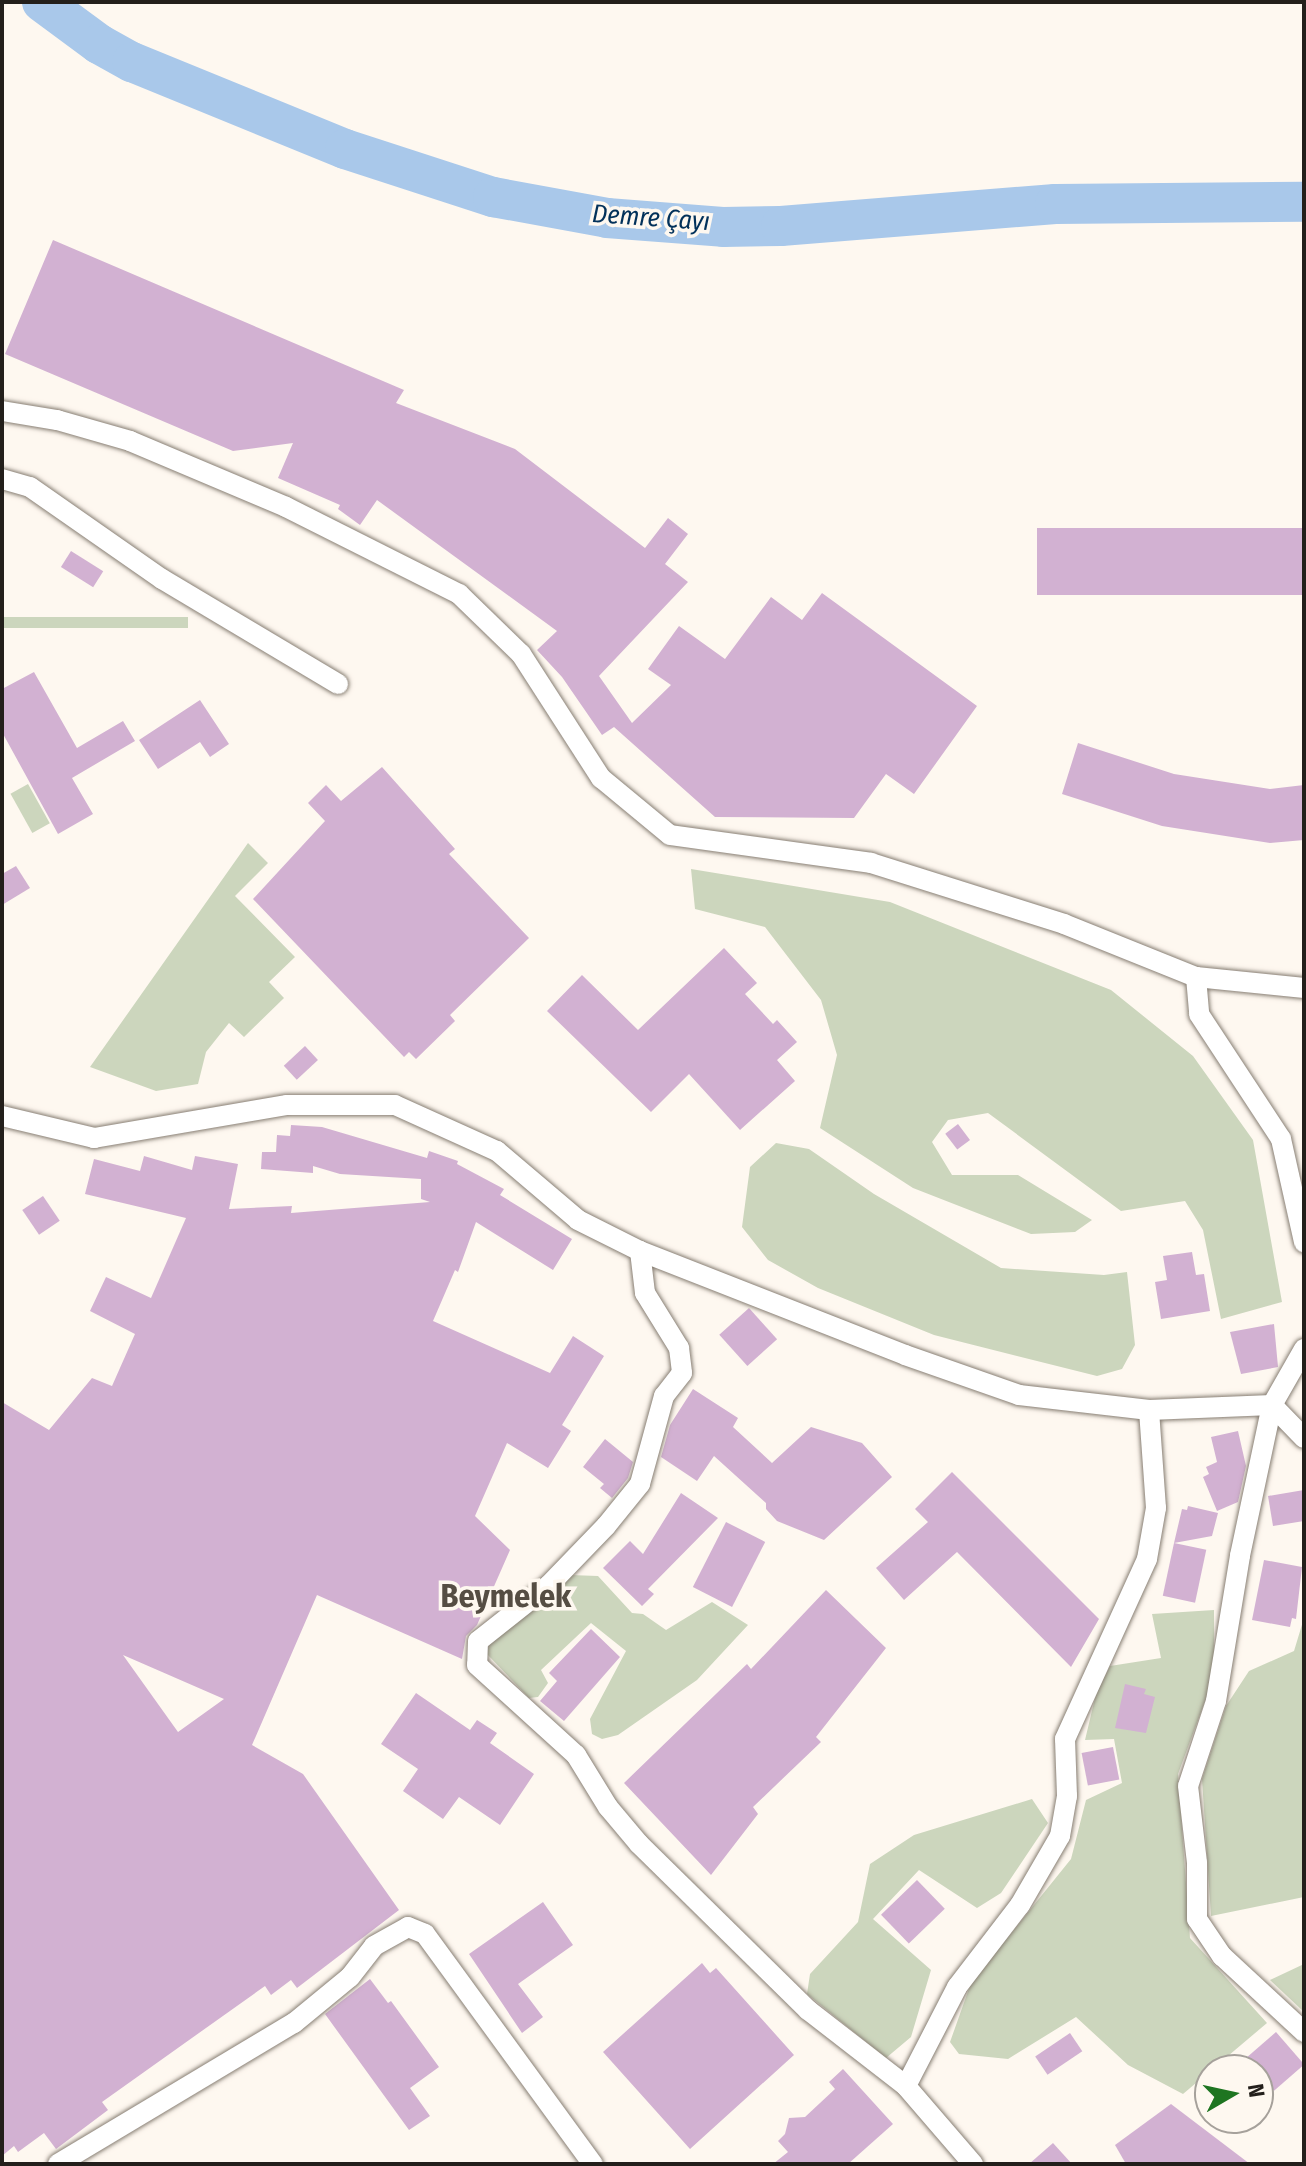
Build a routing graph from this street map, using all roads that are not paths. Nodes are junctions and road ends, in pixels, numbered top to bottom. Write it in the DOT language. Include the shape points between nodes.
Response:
graph roads {
  1 [pos="2,411"];
  2 [pos="2,479"];
  3 [pos="338,684"];
  4 [pos="1196,977"];
  5 [pos="1304,988"];
  6 [pos="2,1116"];
  7 [pos="1304,1242"];
  8 [pos="640,1251"];
  9 [pos="1304,1349"];
  10 [pos="1272,1405"];
  11 [pos="1149,1410"];
  12 [pos="1304,1438"];
  13 [pos="1304,2032"];
  14 [pos="906,2086"];
  15 [pos="58,2164"];
  16 [pos="593,2164"];
  17 [pos="973,2164"];
  1 -- 4 [label="street" via="130,441 286,507 459,594 521,654 601,778 670,835 871,863 1064,924"];
  2 -- 3 [label="street" via="30,487 162,579"];
  4 -- 5 [label="street"];
  4 -- 7 [label="street" via="1199,1014 1281,1139"];
  6 -- 8 [label="street" via="94,1138 287,1105 395,1105 497,1151 578,1220"];
  8 -- 11 [label="street" via="1019,1395"];
  8 -- 14 [label="street" via="645,1293 679,1348 682,1373 664,1396 640,1484 549,1585 478,1641 477,1665 576,1755 639,1844 723,1927 808,2010"];
  9 -- 10 [label="street"];
  10 -- 11 [label="street"];
  10 -- 12 [label="street"];
  10 -- 13 [label="street" via="1216,1701 1188,1786 1197,1919 1222,1956"];
  11 -- 14 [label="street" via="1156,1508 1147,1559 1065,1739 1067,1796 1060,1836 1020,1905 957,1987"];
  14 -- 17 [label="street"];
  15 -- 16 [label="street" via="294,2023 350,1977 374,1946 408,1927 425,1934"];
}
